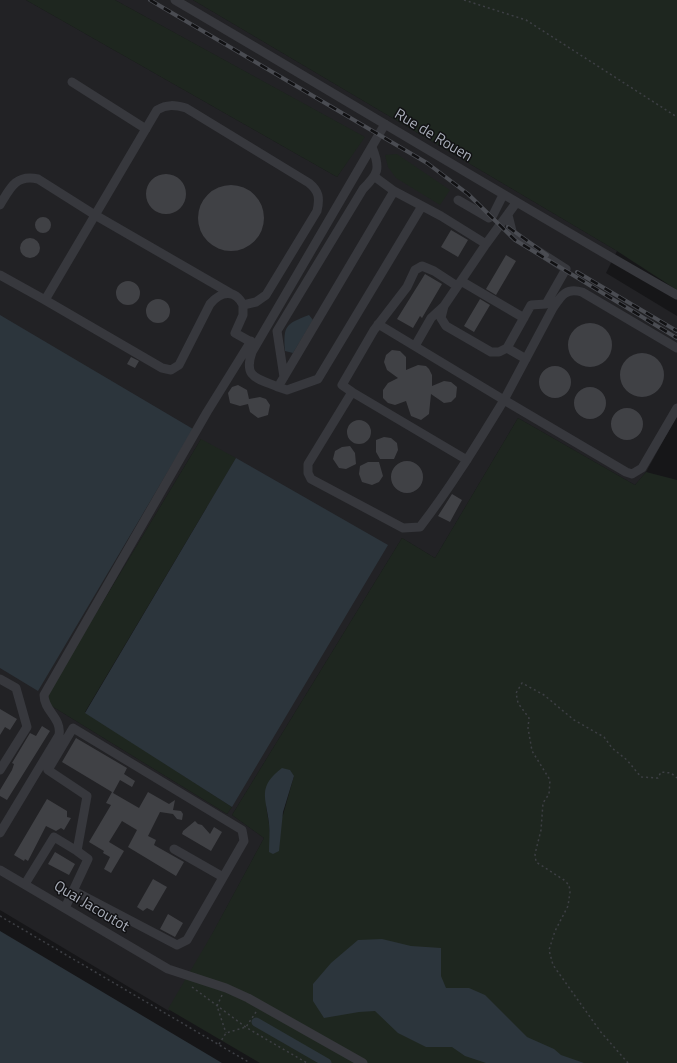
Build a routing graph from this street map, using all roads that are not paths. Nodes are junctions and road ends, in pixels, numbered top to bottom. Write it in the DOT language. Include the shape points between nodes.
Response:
graph roads {
  1 [pos="175,0"];
  2 [pos="72,82"];
  3 [pos="385,124"];
  4 [pos="146,129"];
  5 [pos="372,147"];
  6 [pos="375,177"];
  7 [pos="394,191"];
  8 [pos="503,195"];
  9 [pos="458,200"];
  10 [pos="516,203"];
  11 [pos="0,205"];
  12 [pos="422,206"];
  13 [pos="95,214"];
  14 [pos="508,215"];
  15 [pos="486,244"];
  16 [pos="0,275"];
  17 [pos="459,283"];
  18 [pos="230,293"];
  19 [pos="677,295"];
  20 [pos="44,300"];
  21 [pos="243,305"];
  22 [pos="444,306"];
  23 [pos="550,306"];
  24 [pos="524,318"];
  25 [pos="378,324"];
  26 [pos="255,340"];
  27 [pos="415,346"];
  28 [pos="507,348"];
  29 [pos="677,348"];
  30 [pos="526,359"];
  31 [pos="284,377"];
  32 [pos="278,387"];
  33 [pos="352,392"];
  34 [pos="504,400"];
  35 [pos="677,408"];
  36 [pos="468,460"];
  37 [pos="0,679"];
  38 [pos="0,770"];
  39 [pos="0,833"];
  40 [pos="174,849"];
  41 [pos="77,851"];
  42 [pos="0,870"];
  43 [pos="223,877"];
  44 [pos="24,884"];
  45 [pos="74,891"];
  46 [pos="65,908"];
  47 [pos="363,1063"];
  1 -- 3 [label="street, Rue de Rouen"];
  2 -- 4 [label="street"];
  3 -- 5 [label="street"];
  3 -- 8 [label="street, Rue de Rouen"];
  4 -- 13 [label="street"];
  4 -- 21 [label="street" via="157,110 165,105 186,108 316,188 319,195 317,211 274,282 261,299"];
  5 -- 6 [label="street" via="377,167"];
  5 -- 26 [label="street" via="265,328"];
  6 -- 7 [label="street"];
  6 -- 31 [label="street" via="363,189 277,331"];
  7 -- 12 [label="street"];
  7 -- 31 [label="street"];
  8 -- 9 [label="street" via="489,218"];
  8 -- 10 [label="street, Rue de Rouen"];
  10 -- 14 [label="street"];
  10 -- 19 [label="street, Rue de Rouen"];
  11 -- 13 [label="street" via="10,188 28,176 38,179"];
  12 -- 15 [label="street"];
  12 -- 32 [label="street" via="318,379 287,390"];
  13 -- 18 [label="street"];
  13 -- 20 [label="street"];
  14 -- 15 [label="street"];
  14 -- 23 [label="street" via="513,235 566,269"];
  15 -- 17 [label="street"];
  16 -- 20 [label="street"];
  17 -- 22 [label="street"];
  17 -- 24 [label="street"];
  17 -- 25 [label="street" via="422,266 415,270 407,287"];
  18 -- 20 [label="street" via="222,293 210,304 179,365 171,370 162,368"];
  18 -- 21 [label="street"];
  21 -- 26 [label="street" via="243,315 235,333"];
  22 -- 27 [label="street" via="431,318"];
  22 -- 28 [label="street" via="441,318 446,326 491,352"];
  23 -- 24 [label="street" via="532,304"];
  23 -- 29 [label="street" via="567,291 582,292"];
  23 -- 30 [label="street"];
  24 -- 28 [label="street"];
  25 -- 27 [label="street"];
  25 -- 33 [label="street" via="342,385"];
  26 -- 32 [label="street" via="248,361 249,373"];
  26 -- 39 [label="street" via="207,412 44,695 46,706 58,722 59,735"];
  27 -- 34 [label="street"];
  28 -- 30 [label="street"];
  30 -- 34 [label="street"];
  31 -- 32 [label="street"];
  33 -- 36 [label="street"];
  33 -- 36 [label="street" via="308,464 311,479 403,528 412,529 420,527"];
  34 -- 35 [label="street" via="632,474 642,468"];
  34 -- 36 [label="street"];
  37 -- 38 [label="street" via="16,688 27,728"];
  40 -- 43 [label="street"];
  41 -- 43 [label="street" via="87,796 48,770 73,728 242,830 244,841"];
  41 -- 44 [label="street" via="54,837"];
  41 -- 45 [label="street" via="88,859"];
  42 -- 44 [label="street, Quai Jacoutot"];
  43 -- 45 [label="street" via="187,940 178,945"];
  44 -- 46 [label="street, Quai Jacoutot"];
  45 -- 46 [label="street"];
  46 -- 47 [label="street, Quai Jacoutot" via="168,969 226,988"];
}
